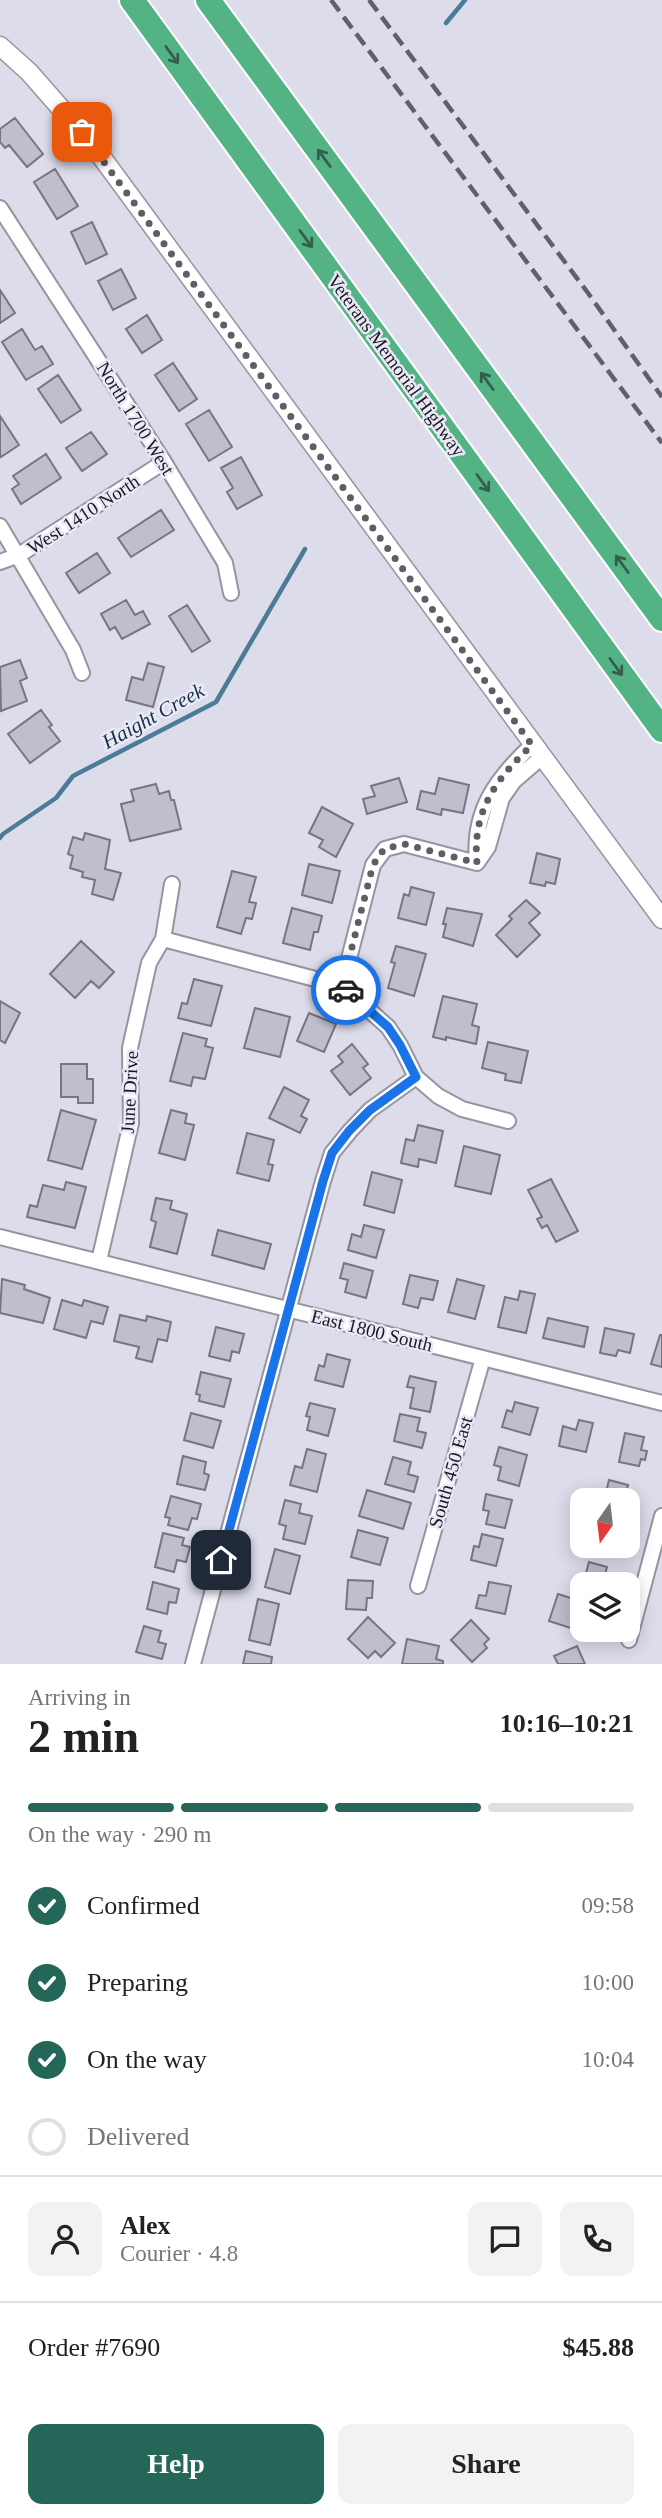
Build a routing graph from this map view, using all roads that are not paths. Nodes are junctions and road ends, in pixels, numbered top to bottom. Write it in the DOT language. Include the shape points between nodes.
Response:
graph roads {
  1 [pos="132,0"];
  2 [pos="208,0"];
  3 [pos="0,46"];
  4 [pos="0,208"];
  5 [pos="164,462"];
  6 [pos="0,526"];
  7 [pos="19,555"];
  8 [pos="0,562"];
  9 [pos="231,593"];
  10 [pos="662,620"];
  11 [pos="82,673"];
  12 [pos="662,730"];
  13 [pos="537,751"];
  14 [pos="172,884"];
  15 [pos="662,919"];
  16 [pos="163,939"];
  17 [pos="342,986"];
  18 [pos="416,1077"];
  19 [pos="509,1121"];
  20 [pos="0,1237"];
  21 [pos="99,1261"];
  22 [pos="289,1309"];
  23 [pos="483,1358"];
  24 [pos="662,1404"];
  25 [pos="662,1516"];
  26 [pos="418,1586"];
  27 [pos="640,1599"];
  28 [pos="193,1664"];
  1 -- 12 [label="highway, Veterans Memorial Highway, one-way"];
  10 -- 2 [label="highway, one-way"];
  3 -- 13 [label="street" via="29,72 92,145"];
  4 -- 5 [label="street, North 1700 West"];
  5 -- 7 [label="street, West 1410 North"];
  5 -- 9 [label="street, North 1700 West" via="225,563"];
  6 -- 7 [label="street"];
  7 -- 8 [label="street, West 1410 North"];
  7 -- 11 [label="street"];
  13 -- 15 [label="street"];
  13 -- 17 [label="street" via="502,798 488,847 477,863 404,844 384,849 373,865"];
  14 -- 16 [label="street, June Drive"];
  16 -- 17 [label="street"];
  16 -- 21 [label="street, June Drive" via="149,963 130,1048 131,1123"];
  17 -- 18 [label="street" via="388,1027"];
  18 -- 19 [label="street" via="462,1109"];
  18 -- 22 [label="street" via="370,1110 332,1153"];
  20 -- 21 [label="street, East 1800 South"];
  21 -- 22 [label="street, East 1800 South"];
  22 -- 23 [label="street, East 1800 South"];
  22 -- 28 [label="street"];
  23 -- 24 [label="street, East 1800 South"];
  23 -- 26 [label="street, South 450 East"];
  25 -- 27 [label="street"];
}
